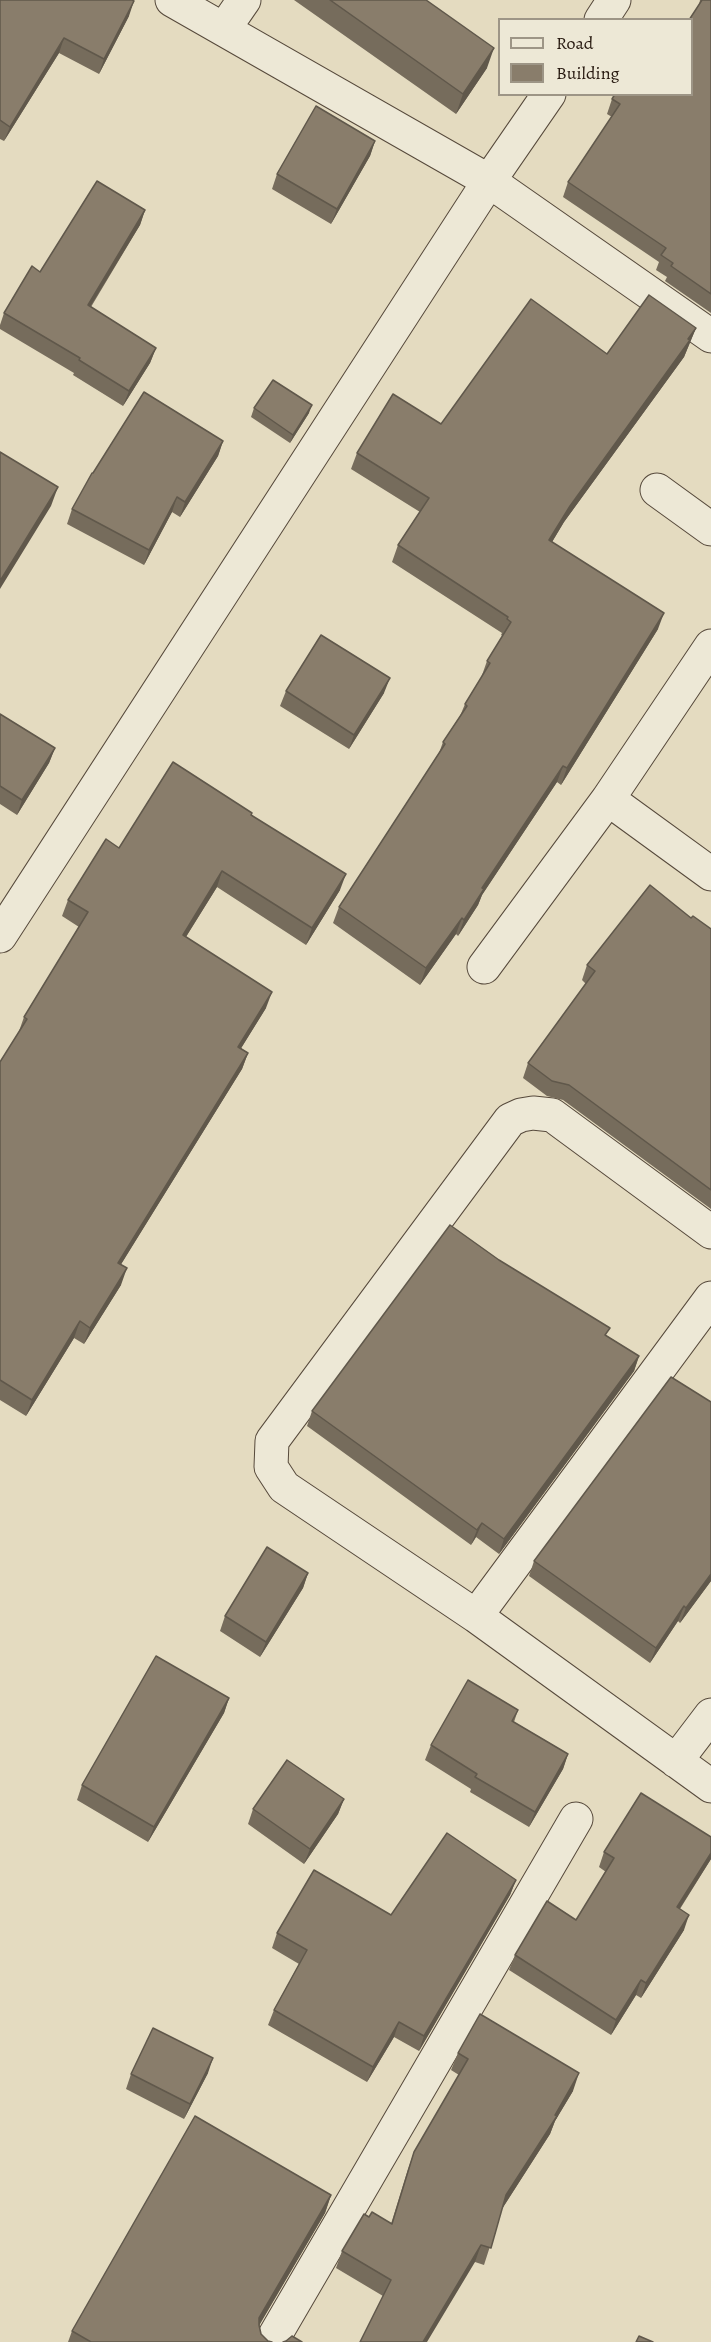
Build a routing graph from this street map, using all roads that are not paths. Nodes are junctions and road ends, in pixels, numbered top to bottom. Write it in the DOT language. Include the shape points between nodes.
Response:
graph roads {
  1 [pos="172,0"];
  2 [pos="244,0"];
  3 [pos="614,0"];
  4 [pos="602,18"];
  5 [pos="224,29"];
  6 [pos="548,96"];
  7 [pos="489,181"];
  8 [pos="711,336"];
  9 [pos="657,490"];
  10 [pos="711,529"];
  11 [pos="711,646"];
  12 [pos="608,799"];
  13 [pos="711,874"];
  14 [pos="0,936"];
  15 [pos="484,967"];
  16 [pos="711,1232"];
  17 [pos="711,1298"];
  18 [pos="476,1616"];
  19 [pos="711,1715"];
  20 [pos="676,1761"];
  21 [pos="711,1786"];
  22 [pos="576,1819"];
  23 [pos="271,2342"];
  1 -- 5 [label="street"];
  2 -- 5 [label="street"];
  3 -- 4 [label="street"];
  5 -- 7 [label="street"];
  6 -- 7 [label="street"];
  7 -- 8 [label="street"];
  7 -- 14 [label="street"];
  9 -- 10 [label="street"];
  11 -- 12 [label="street"];
  12 -- 13 [label="street"];
  12 -- 15 [label="street"];
  16 -- 18 [label="street" via="552,1114 521,1115 510,1120 272,1442 271,1467 284,1487"];
  17 -- 18 [label="street"];
  18 -- 20 [label="street"];
  19 -- 20 [label="street"];
  20 -- 21 [label="street"];
  22 -- 23 [label="street"];
}
